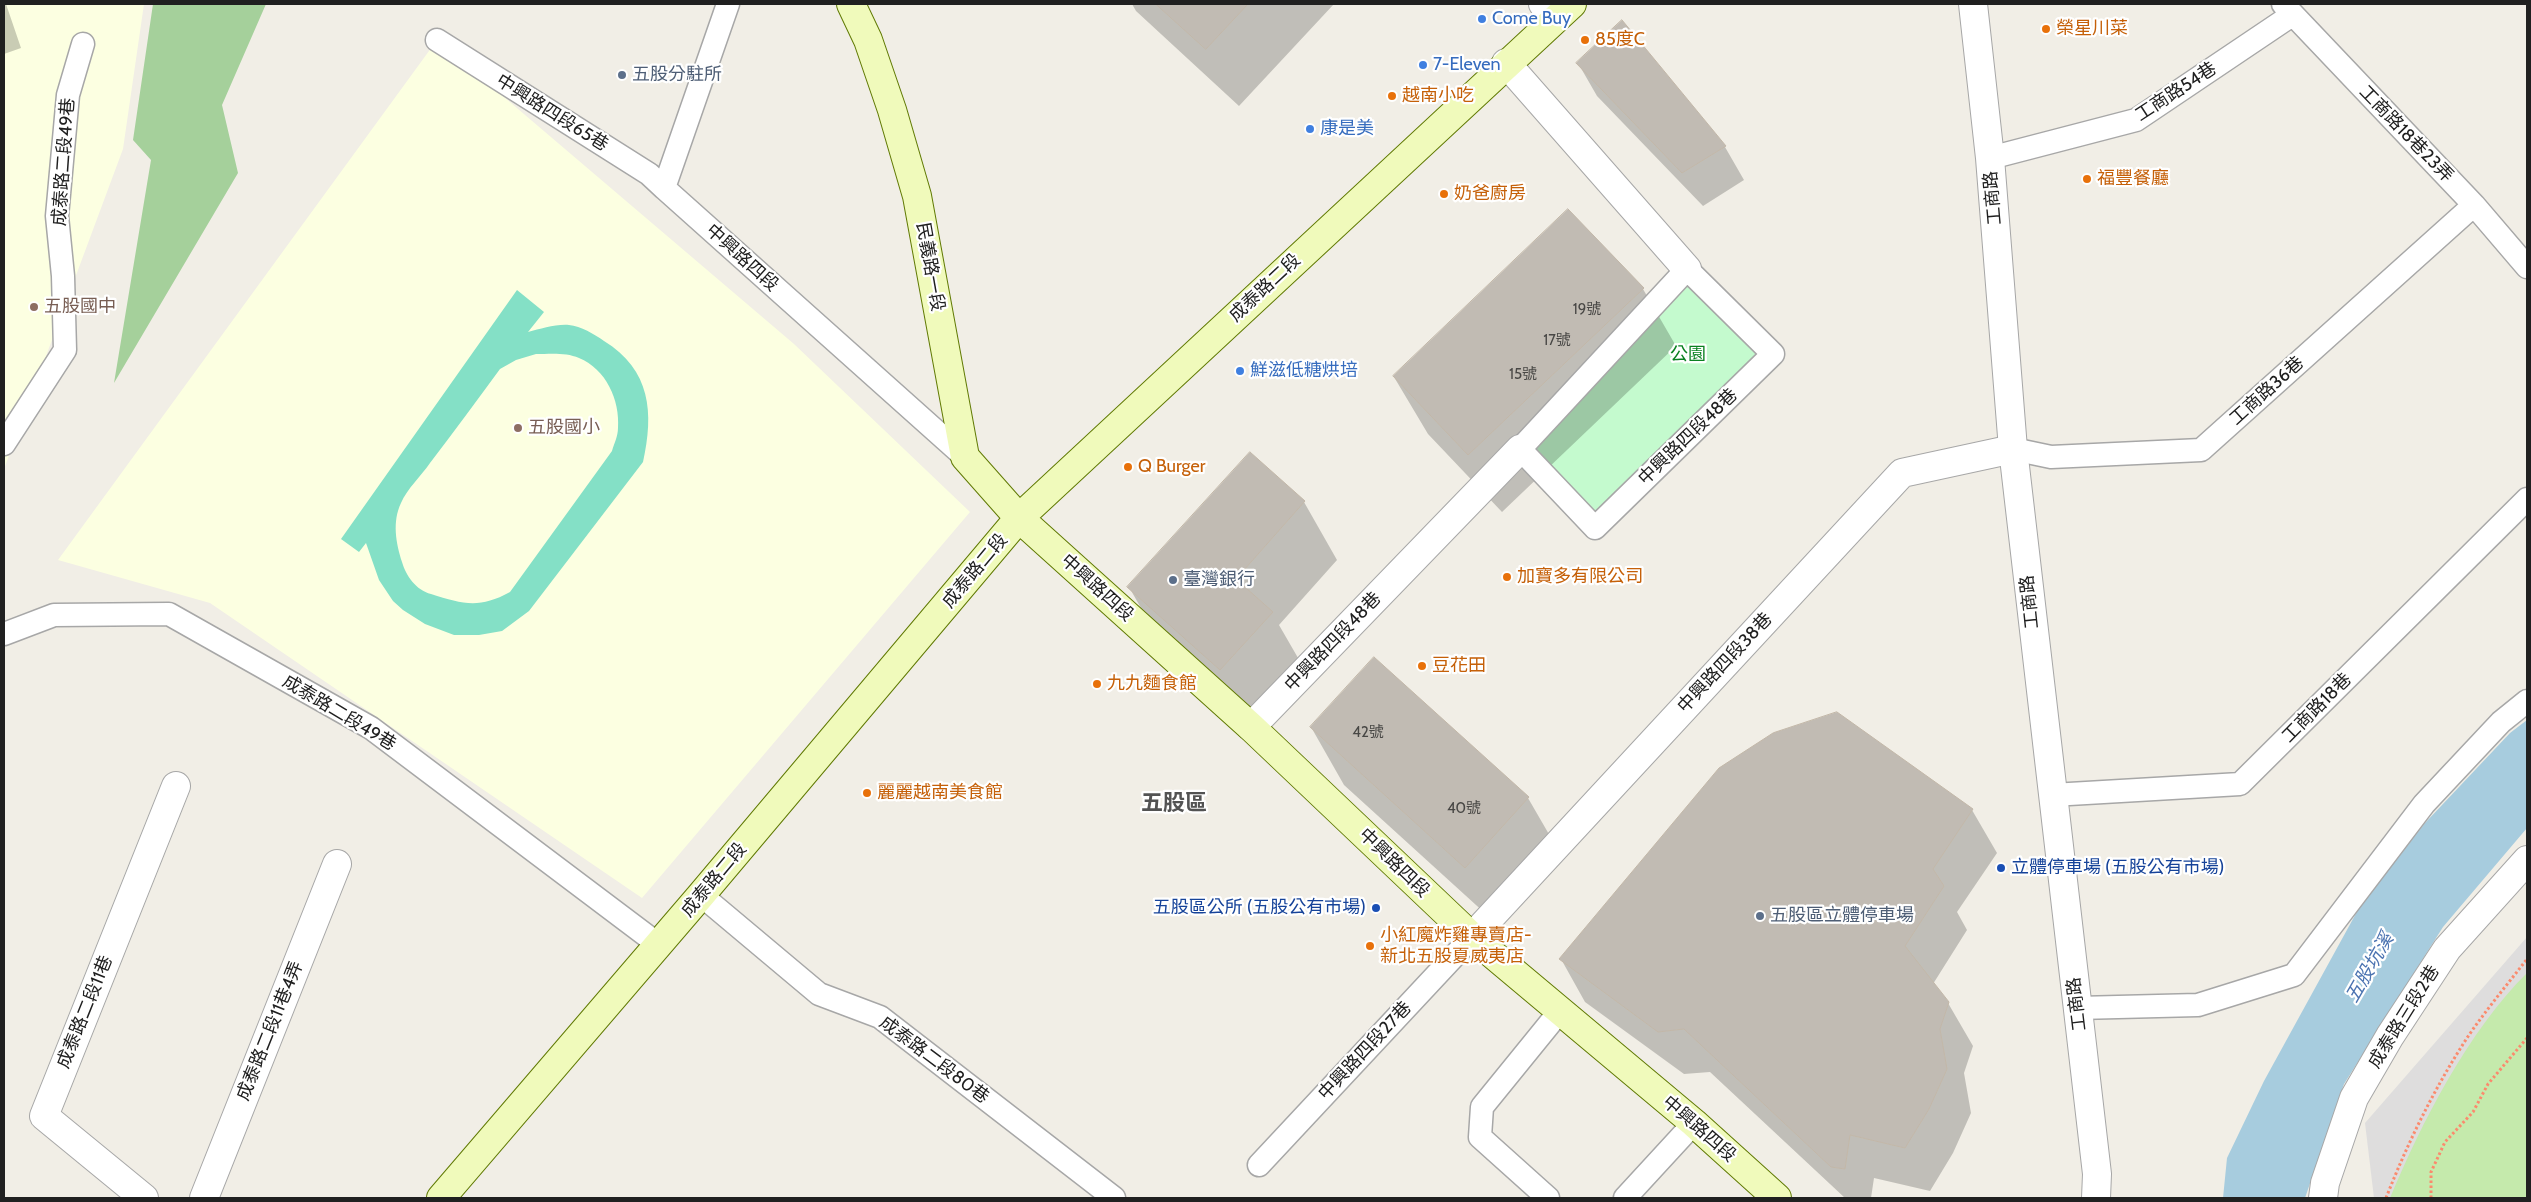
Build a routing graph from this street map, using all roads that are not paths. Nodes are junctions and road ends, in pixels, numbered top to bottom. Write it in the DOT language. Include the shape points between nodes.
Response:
graph roads {
  1 [pos="728,4"];
  2 [pos="851,4"];
  3 [pos="1973,4"];
  4 [pos="1557,8"];
  5 [pos="2288,9"];
  6 [pos="438,40"];
  7 [pos="83,44"];
  8 [pos="1506,63"];
  9 [pos="1990,158"];
  10 [pos="664,188"];
  11 [pos="2474,205"];
  12 [pos="2527,267"];
  13 [pos="1687,270"];
  14 [pos="4,444"];
  15 [pos="1520,449"];
  16 [pos="2013,450"];
  17 [pos="965,457"];
  18 [pos="2527,498"];
  19 [pos="1019,518"];
  20 [pos="4,634"];
  21 [pos="2527,701"];
  22 [pos="1251,727"];
  23 [pos="176,786"];
  24 [pos="2052,795"];
  25 [pos="2527,860"];
  26 [pos="337,864"];
  27 [pos="701,895"];
  28 [pos="1472,936"];
  29 [pos="658,945"];
  30 [pos="2078,1008"];
  31 [pos="1560,1011"];
  32 [pos="1694,1124"];
  33 [pos="1259,1165"];
  34 [pos="144,1198"];
  35 [pos="204,1198"];
  36 [pos="441,1198"];
  37 [pos="1114,1198"];
  38 [pos="1548,1198"];
  39 [pos="1625,1198"];
  40 [pos="1777,1198"];
  41 [pos="2096,1198"];
  42 [pos="2323,1198"];
  1 -- 10 [label="lane"];
  2 -- 17 [label="main road, 民義路一段" via="868,40 889,101 917,196"];
  3 -- 9 [label="street, 工商路"];
  4 -- 8 [label="main road, 成泰路二段"];
  5 -- 9 [label="lane, 工商路54巷" via="2136,120"];
  5 -- 11 [label="lane, 工商路18巷23弄"];
  6 -- 10 [label="lane, 中興路四段65巷" via="649,174"];
  7 -- 14 [label="lane, 成泰路二段49巷" via="68,95 57,216 63,276 64,350"];
  8 -- 13 [label="street, 中興路四段48巷"];
  8 -- 19 [label="main road, 成泰路二段"];
  9 -- 16 [label="street, 工商路"];
  10 -- 17 [label="lane, 中興路四段"];
  11 -- 12 [label="lane, 工商路18巷23弄"];
  11 -- 16 [label="lane, 工商路36巷" via="2201,450 2051,457"];
  13 -- 15 [label="lane, 中興路四段48巷"];
  13 -- 15 [label="lane, 中興路四段48巷" via="1773,354 1595,528"];
  15 -- 22 [label="street, 中興路四段48巷"];
  16 -- 24 [label="street, 工商路"];
  16 -- 28 [label="street, 中興路四段38巷" via="1902,472"];
  17 -- 19 [label="main road"];
  18 -- 24 [label="lane, 工商路18巷" via="2240,784"];
  19 -- 22 [label="main road, 中興路四段"];
  19 -- 27 [label="main road, 成泰路二段"];
  20 -- 29 [label="lane, 成泰路二段49巷" via="54,615 169,614 371,728"];
  21 -- 30 [label="lane" via="2501,722 2424,804 2294,975 2198,1005"];
  22 -- 28 [label="main road, 中興路四段"];
  23 -- 34 [label="street, 成泰路二段11巷" via="44,1116"];
  24 -- 30 [label="street, 工商路"];
  25 -- 42 [label="street, 成泰路三段2巷" via="2446,949 2390,1036 2354,1098 2325,1183"];
  26 -- 35 [label="street, 成泰路二段11巷4弄"];
  27 -- 29 [label="main road, 成泰路二段"];
  27 -- 37 [label="lane, 成泰路二段80巷" via="819,994 880,1017"];
  28 -- 31 [label="main road, 中興路四段"];
  28 -- 33 [label="lane, 中興路四段27巷"];
  29 -- 36 [label="main road, 成泰路二段"];
  30 -- 41 [label="street, 工商路" via="2097,1174"];
  31 -- 32 [label="main road, 中興路四段"];
  31 -- 38 [label="lane" via="1482,1108 1480,1137"];
  32 -- 39 [label="lane"];
  32 -- 40 [label="main road, 中興路四段"];
}
